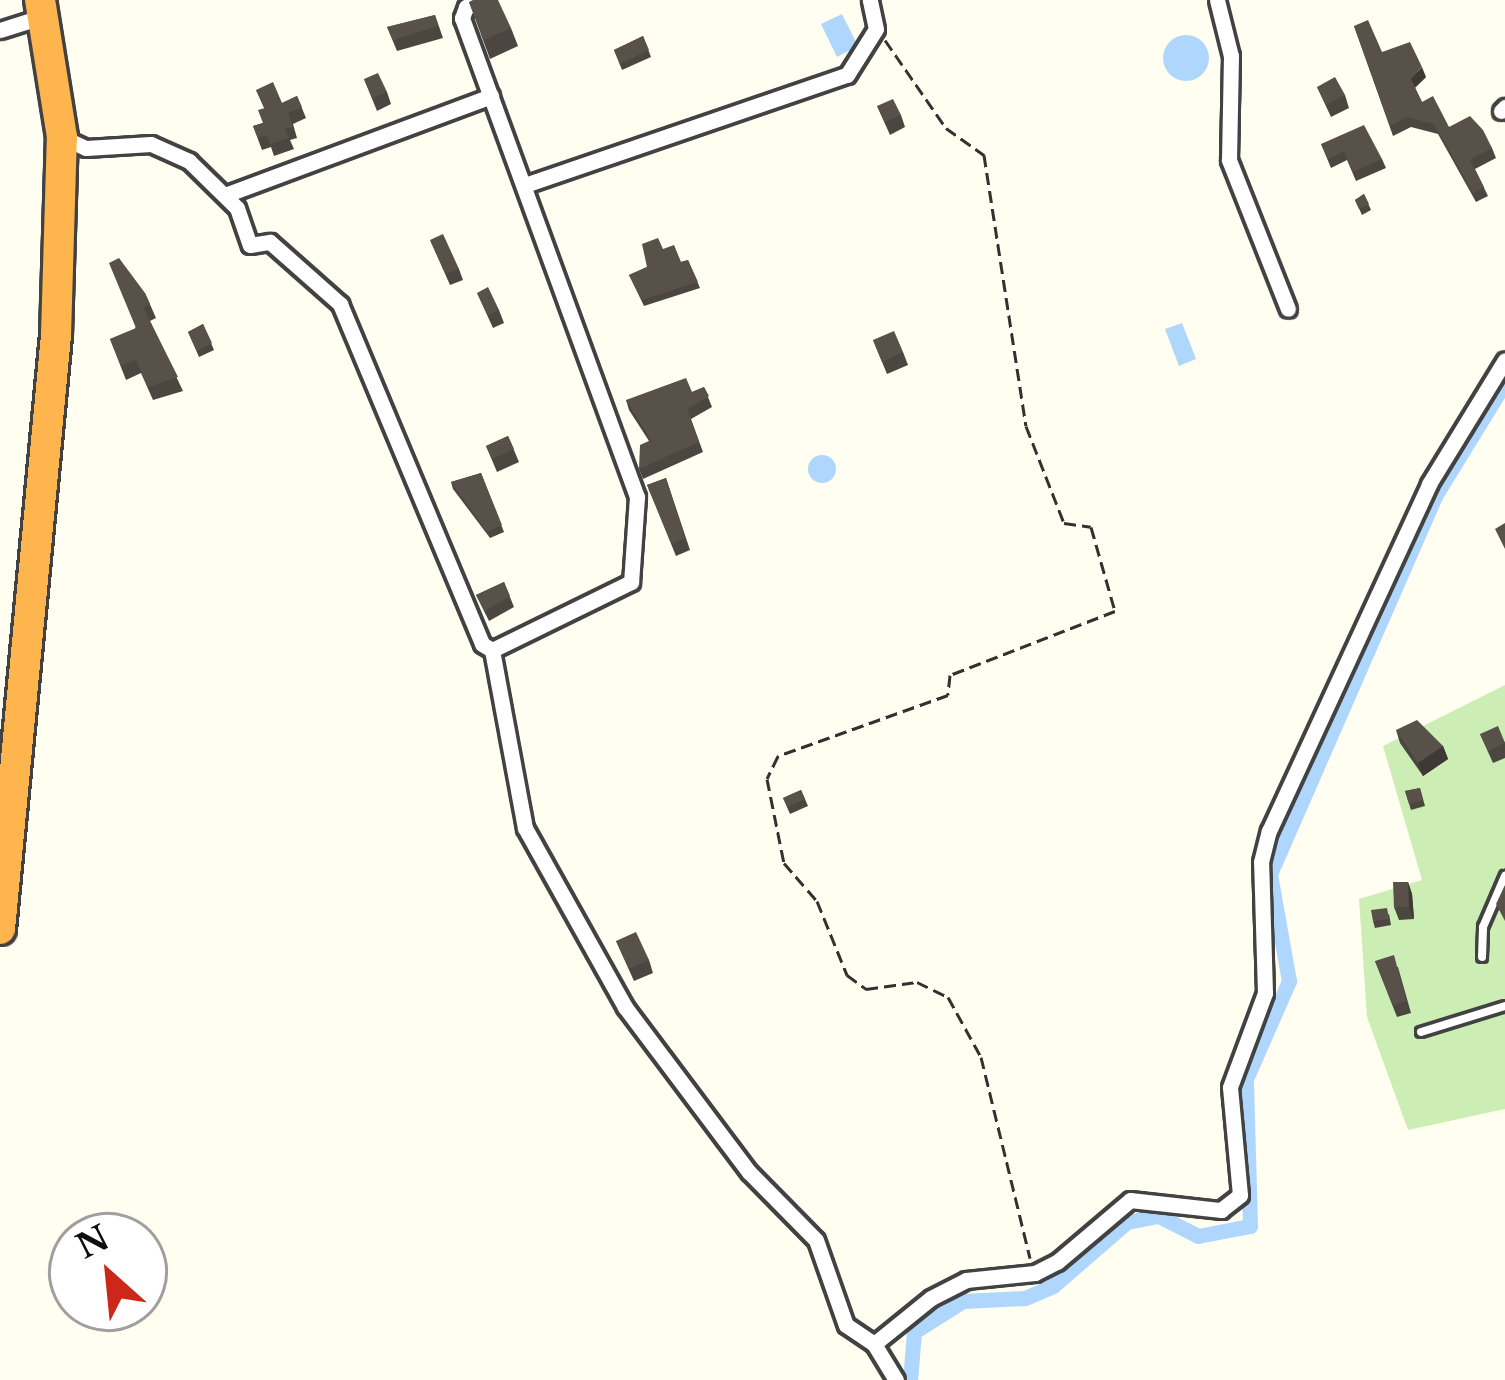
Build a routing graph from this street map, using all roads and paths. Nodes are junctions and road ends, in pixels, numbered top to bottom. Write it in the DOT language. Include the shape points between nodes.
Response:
graph roads {
  1 [pos="486,0"];
  2 [pos="870,0"];
  3 [pos="1217,0"];
  4 [pos="40,9"];
  5 [pos="876,29"];
  6 [pos="0,30"];
  7 [pos="491,95"];
  8 [pos="62,137"];
  9 [pos="525,185"];
  10 [pos="225,195"];
  11 [pos="1288,309"];
  12 [pos="1505,360"];
  13 [pos="492,650"];
  14 [pos="1505,875"];
  15 [pos="0,929"];
  16 [pos="1482,958"];
  17 [pos="1505,1006"];
  18 [pos="1420,1032"];
  19 [pos="1035,1273"];
  20 [pos="874,1344"];
  21 [pos="896,1380"];
  1 -- 7 [label="street" via="462,11"];
  2 -- 5 [label="street"];
  3 -- 11 [label="street" via="1231,56 1229,160"];
  4 -- 6 [label="street"];
  4 -- 8 [label="highway"];
  5 -- 9 [label="street" via="847,75"];
  5 -- 19 [label="path" via="946,128 984,155 1026,426 1064,523 1091,526 1115,610 950,676 948,694 778,756 767,779 784,863 817,901 847,975 866,989 917,982 948,997 981,1057"];
  7 -- 9 [label="street"];
  7 -- 10 [label="street"];
  8 -- 10 [label="street" via="86,148 151,144 189,161"];
  8 -- 15 [label="highway" via="56,335"];
  9 -- 13 [label="street" via="635,489 639,551 631,582"];
  10 -- 13 [label="street" via="250,244 270,242 340,304 482,644"];
  12 -- 19 [label="street" via="1429,484 1269,831 1261,862 1265,993 1230,1087 1240,1195 1221,1210 1130,1200"];
  13 -- 20 [label="street" via="515,794 542,871 626,1007 749,1172 816,1240 846,1324"];
  14 -- 16 [label="lane" via="1483,927"];
  17 -- 18 [label="lane"];
  19 -- 20 [label="street" via="966,1280"];
  20 -- 21 [label="street"];
}
